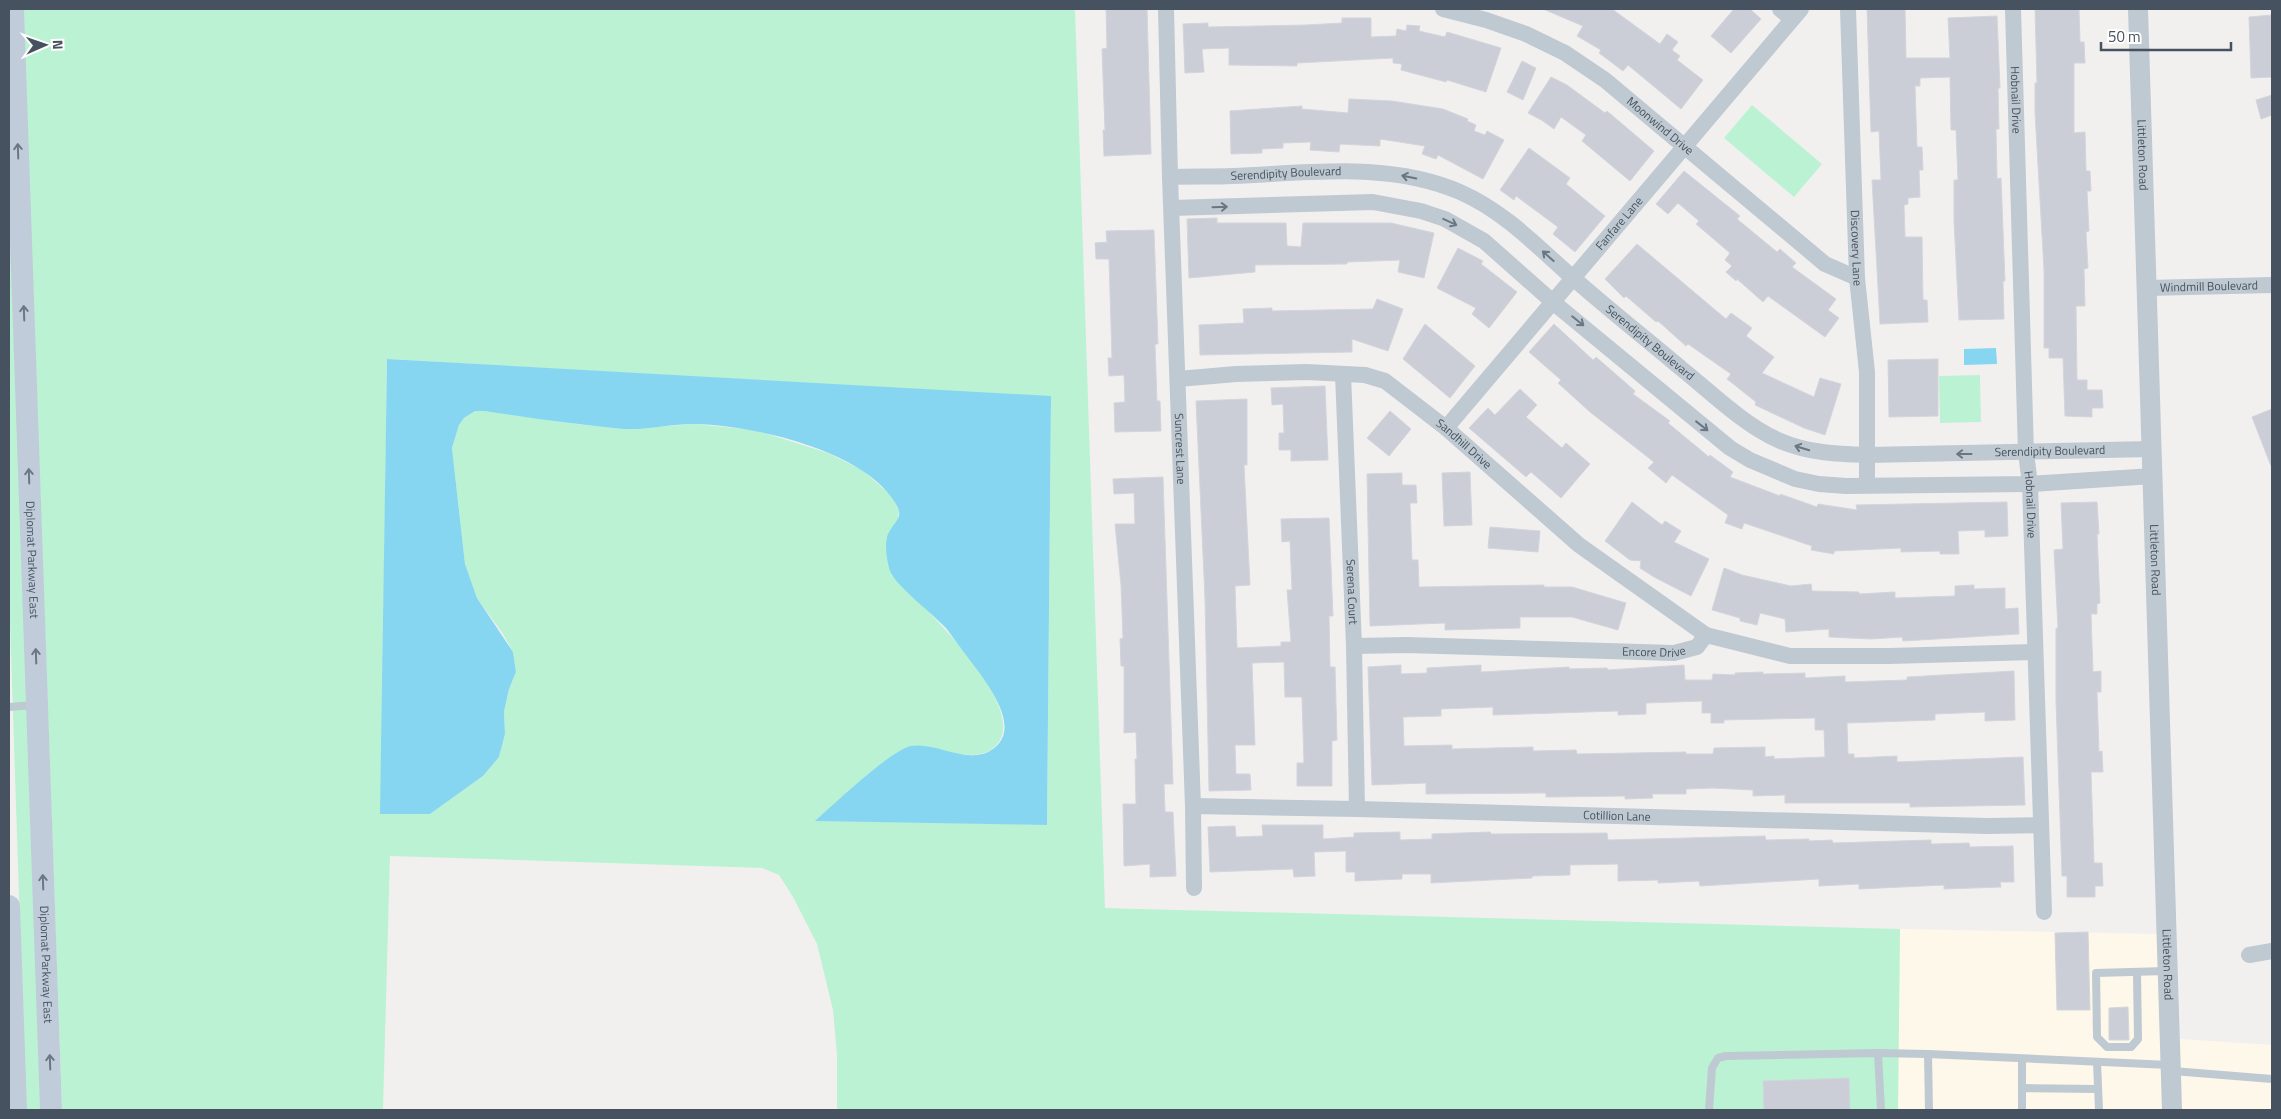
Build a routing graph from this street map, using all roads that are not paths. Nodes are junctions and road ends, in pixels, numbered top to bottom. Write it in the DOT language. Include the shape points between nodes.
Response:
graph roads {
  1 [pos="13,9"];
  2 [pos="1166,9"];
  3 [pos="1443,9"];
  4 [pos="1848,9"];
  5 [pos="2014,9"];
  6 [pos="2138,9"];
  7 [pos="1791,12"];
  8 [pos="1684,147"];
  9 [pos="1170,176"];
  10 [pos="1172,208"];
  11 [pos="1857,278"];
  12 [pos="1574,279"];
  13 [pos="2272,285"];
  14 [pos="2147,288"];
  15 [pos="1554,303"];
  16 [pos="1342,374"];
  17 [pos="1178,379"];
  18 [pos="1446,428"];
  19 [pos="2152,449"];
  20 [pos="2026,453"];
  21 [pos="1868,455"];
  22 [pos="2153,476"];
  23 [pos="2030,484"];
  24 [pos="1867,486"];
  25 [pos="1706,635"];
  26 [pos="1354,646"];
  27 [pos="2034,652"];
  28 [pos="37,704"];
  29 [pos="9,706"];
  30 [pos="1193,806"];
  31 [pos="1357,809"];
  32 [pos="2041,825"];
  33 [pos="1194,888"];
  34 [pos="9,906"];
  35 [pos="2044,912"];
  36 [pos="2272,951"];
  37 [pos="2249,955"];
  38 [pos="2168,971"];
  39 [pos="2137,972"];
  40 [pos="2118,1047"];
  41 [pos="1878,1052"];
  42 [pos="1928,1054"];
  43 [pos="2022,1059"];
  44 [pos="2098,1062"];
  45 [pos="2119,1063"];
  46 [pos="2171,1068"];
  47 [pos="2272,1079"];
  48 [pos="2022,1088"];
  49 [pos="2098,1089"];
  50 [pos="16,1110"];
  51 [pos="51,1110"];
  52 [pos="1709,1110"];
  53 [pos="1881,1110"];
  54 [pos="1929,1110"];
  55 [pos="2022,1110"];
  56 [pos="2099,1110"];
  57 [pos="2172,1110"];
  28 -- 1 [label="main road, Diplomat Parkway East, one-way"];
  2 -- 9 [label="street, Suncrest Lane"];
  3 -- 8 [label="street, Moonwind Drive" via="1518,31 1565,53 1605,80"];
  4 -- 11 [label="street, Discovery Lane"];
  5 -- 20 [label="street, Hobnail Drive"];
  6 -- 14 [label="street, Littleton Road"];
  7 -- 8 [label="street, Fanfare Lane"];
  8 -- 11 [label="street, Moonwind Drive" via="1825,264"];
  8 -- 12 [label="street, Fanfare Lane"];
  9 -- 10 [label="street, Suncrest Lane"];
  12 -- 9 [label="street, Serendipity Boulevard, one-way" via="1514,225 1488,207 1460,192 1411,178 1361,172"];
  10 -- 15 [label="street, one-way" via="1373,202 1421,211 1445,219 1484,241"];
  10 -- 17 [label="street, Suncrest Lane"];
  11 -- 21 [label="street, Discovery Lane" via="1867,372"];
  12 -- 15 [label="street, Fanfare Lane"];
  21 -- 12 [label="street, Serendipity Boulevard, one-way" via="1806,450 1759,430"];
  13 -- 14 [label="street, Windmill Boulevard"];
  14 -- 19 [label="street, Littleton Road"];
  15 -- 18 [label="street, Fanfare Lane"];
  15 -- 24 [label="street, one-way" via="1682,410 1750,460 1795,479 1819,484"];
  16 -- 17 [label="street, Sandhill Drive" via="1236,374"];
  16 -- 18 [label="street, Sandhill Drive" via="1365,375 1385,381"];
  16 -- 26 [label="street, Serena Court"];
  17 -- 30 [label="street, Suncrest Lane"];
  18 -- 25 [label="street, Sandhill Drive" via="1579,545"];
  19 -- 20 [label="street, Serendipity Boulevard"];
  19 -- 22 [label="street, Littleton Road"];
  20 -- 21 [label="street, Serendipity Boulevard, one-way"];
  20 -- 23 [label="street, Hobnail Drive"];
  21 -- 24 [label="street, Discovery Lane"];
  22 -- 23 [label="street"];
  22 -- 38 [label="street, Littleton Road"];
  23 -- 24 [label="street"];
  23 -- 27 [label="street, Hobnail Drive"];
  25 -- 26 [label="street, Encore Drive" via="1697,647 1674,653"];
  25 -- 27 [label="street" via="1790,656"];
  26 -- 31 [label="street, Serena Court"];
  27 -- 32 [label="street, Hobnail Drive"];
  28 -- 29 [label="lane"];
  51 -- 28 [label="main road, Diplomat Parkway East, one-way"];
  30 -- 31 [label="street, Cotillion Lane"];
  30 -- 33 [label="street, Suncrest Lane"];
  31 -- 32 [label="street, Cotillion Lane"];
  32 -- 35 [label="street, Hobnail Drive"];
  34 -- 50 [label="main road"];
  36 -- 37 [label="street"];
  38 -- 39 [label="lane"];
  38 -- 46 [label="street, Littleton Road"];
  39 -- 40 [label="lane" via="2138,1039 2132,1047"];
  39 -- 40 [label="lane" via="2096,973 2098,1037 2107,1047"];
  40 -- 45 [label="lane"];
  41 -- 42 [label="lane"];
  41 -- 52 [label="lane" via="1718,1058 1712,1068"];
  41 -- 53 [label="lane"];
  42 -- 43 [label="lane"];
  42 -- 54 [label="lane"];
  43 -- 44 [label="lane"];
  43 -- 48 [label="lane"];
  44 -- 45 [label="lane"];
  44 -- 49 [label="lane"];
  45 -- 46 [label="lane"];
  46 -- 47 [label="lane"];
  46 -- 57 [label="street, Littleton Road"];
  48 -- 49 [label="lane"];
  48 -- 55 [label="lane"];
  49 -- 56 [label="lane"];
}
